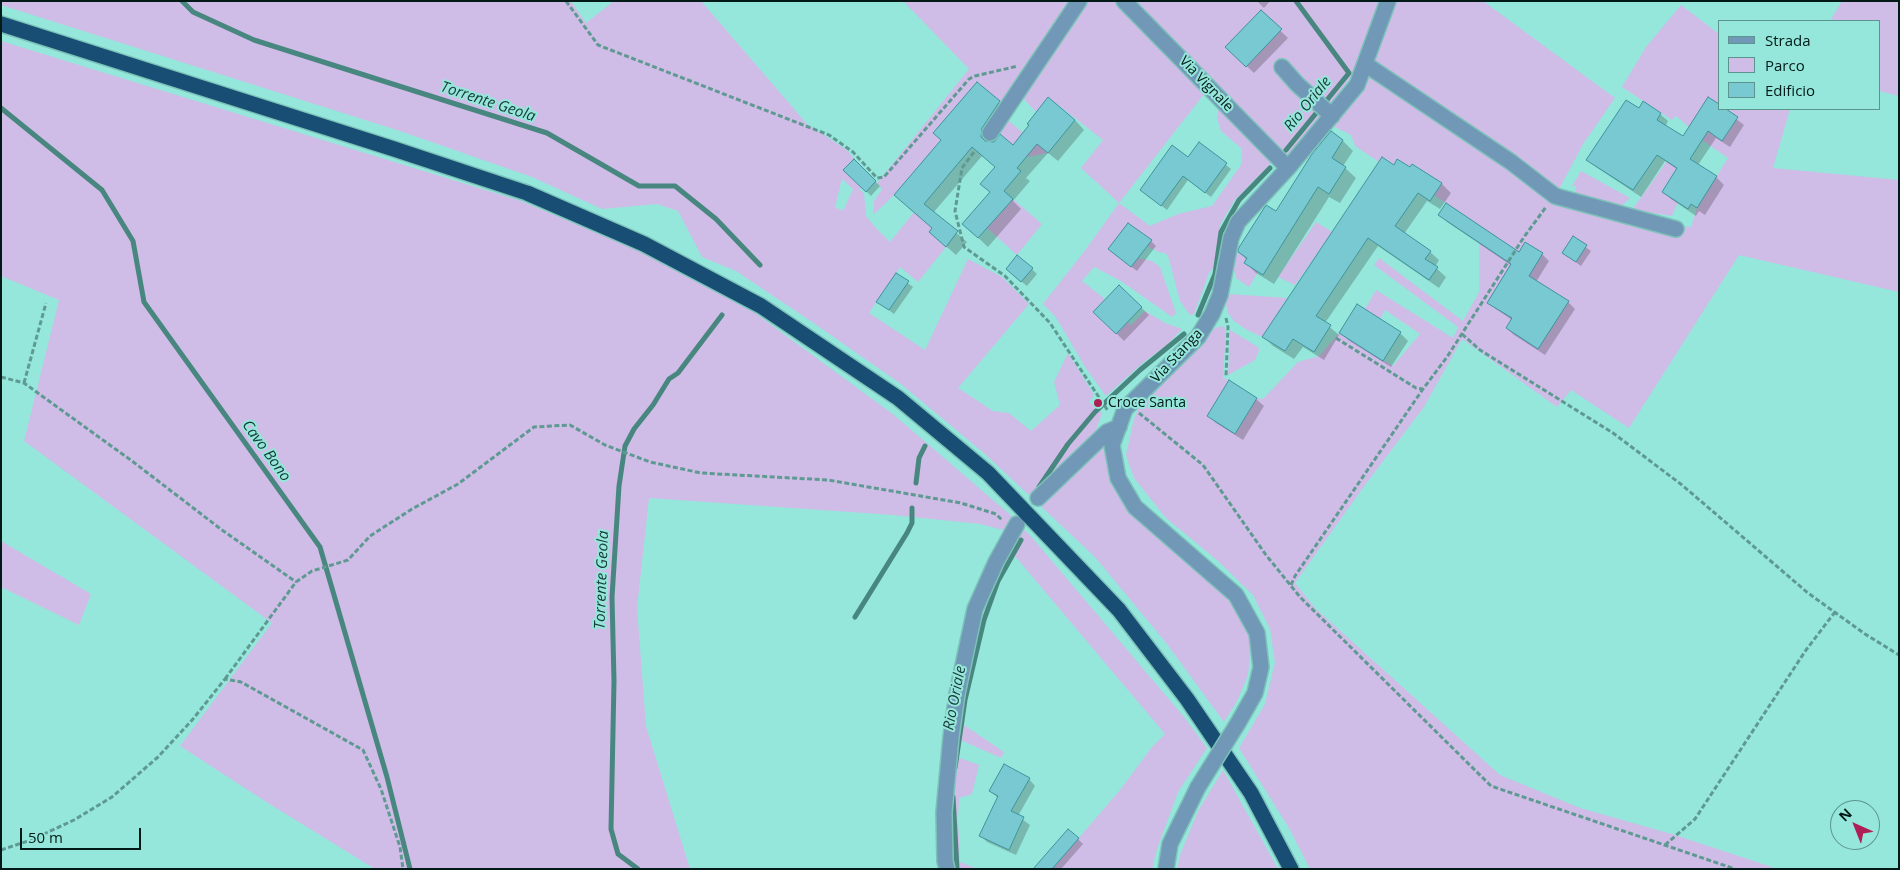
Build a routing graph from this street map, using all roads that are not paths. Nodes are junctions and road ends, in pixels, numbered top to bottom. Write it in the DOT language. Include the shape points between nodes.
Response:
graph roads {
  1 [pos="1079,1"];
  2 [pos="1124,1"];
  3 [pos="1388,1"];
  4 [pos="1,24"];
  5 [pos="1365,64"];
  6 [pos="1282,67"];
  7 [pos="1325,110"];
  8 [pos="990,133"];
  9 [pos="1288,168"];
  10 [pos="1676,229"];
  11 [pos="1119,427"];
  12 [pos="1038,498"];
  13 [pos="1015,527"];
  14 [pos="947,869"];
  15 [pos="1166,869"];
  16 [pos="1291,869"];
  1 -- 8 [label="street"];
  2 -- 9 [label="street, Via Vignale"];
  3 -- 5 [label="street, Via Stanga"];
  4 -- 16 [label="highway" via="527,193 644,244 761,306 898,398 988,473 1120,610 1187,699 1250,792"];
  5 -- 7 [label="street, Via Stanga" via="1356,85"];
  5 -- 10 [label="street" via="1511,162 1554,196"];
  6 -- 7 [label="street"];
  7 -- 9 [label="street, Via Stanga"];
  9 -- 11 [label="street, Via Stanga" via="1238,222 1231,238 1220,294 1198,337 1125,409"];
  11 -- 12 [label="street" via="1107,432"];
  11 -- 15 [label="street, Via Stanga, bridge" via="1112,445 1118,478 1135,507 1236,595 1257,633 1261,667 1255,693 1198,787 1170,844"];
  13 -- 14 [label="street" via="975,609 957,694 944,812"];
}
